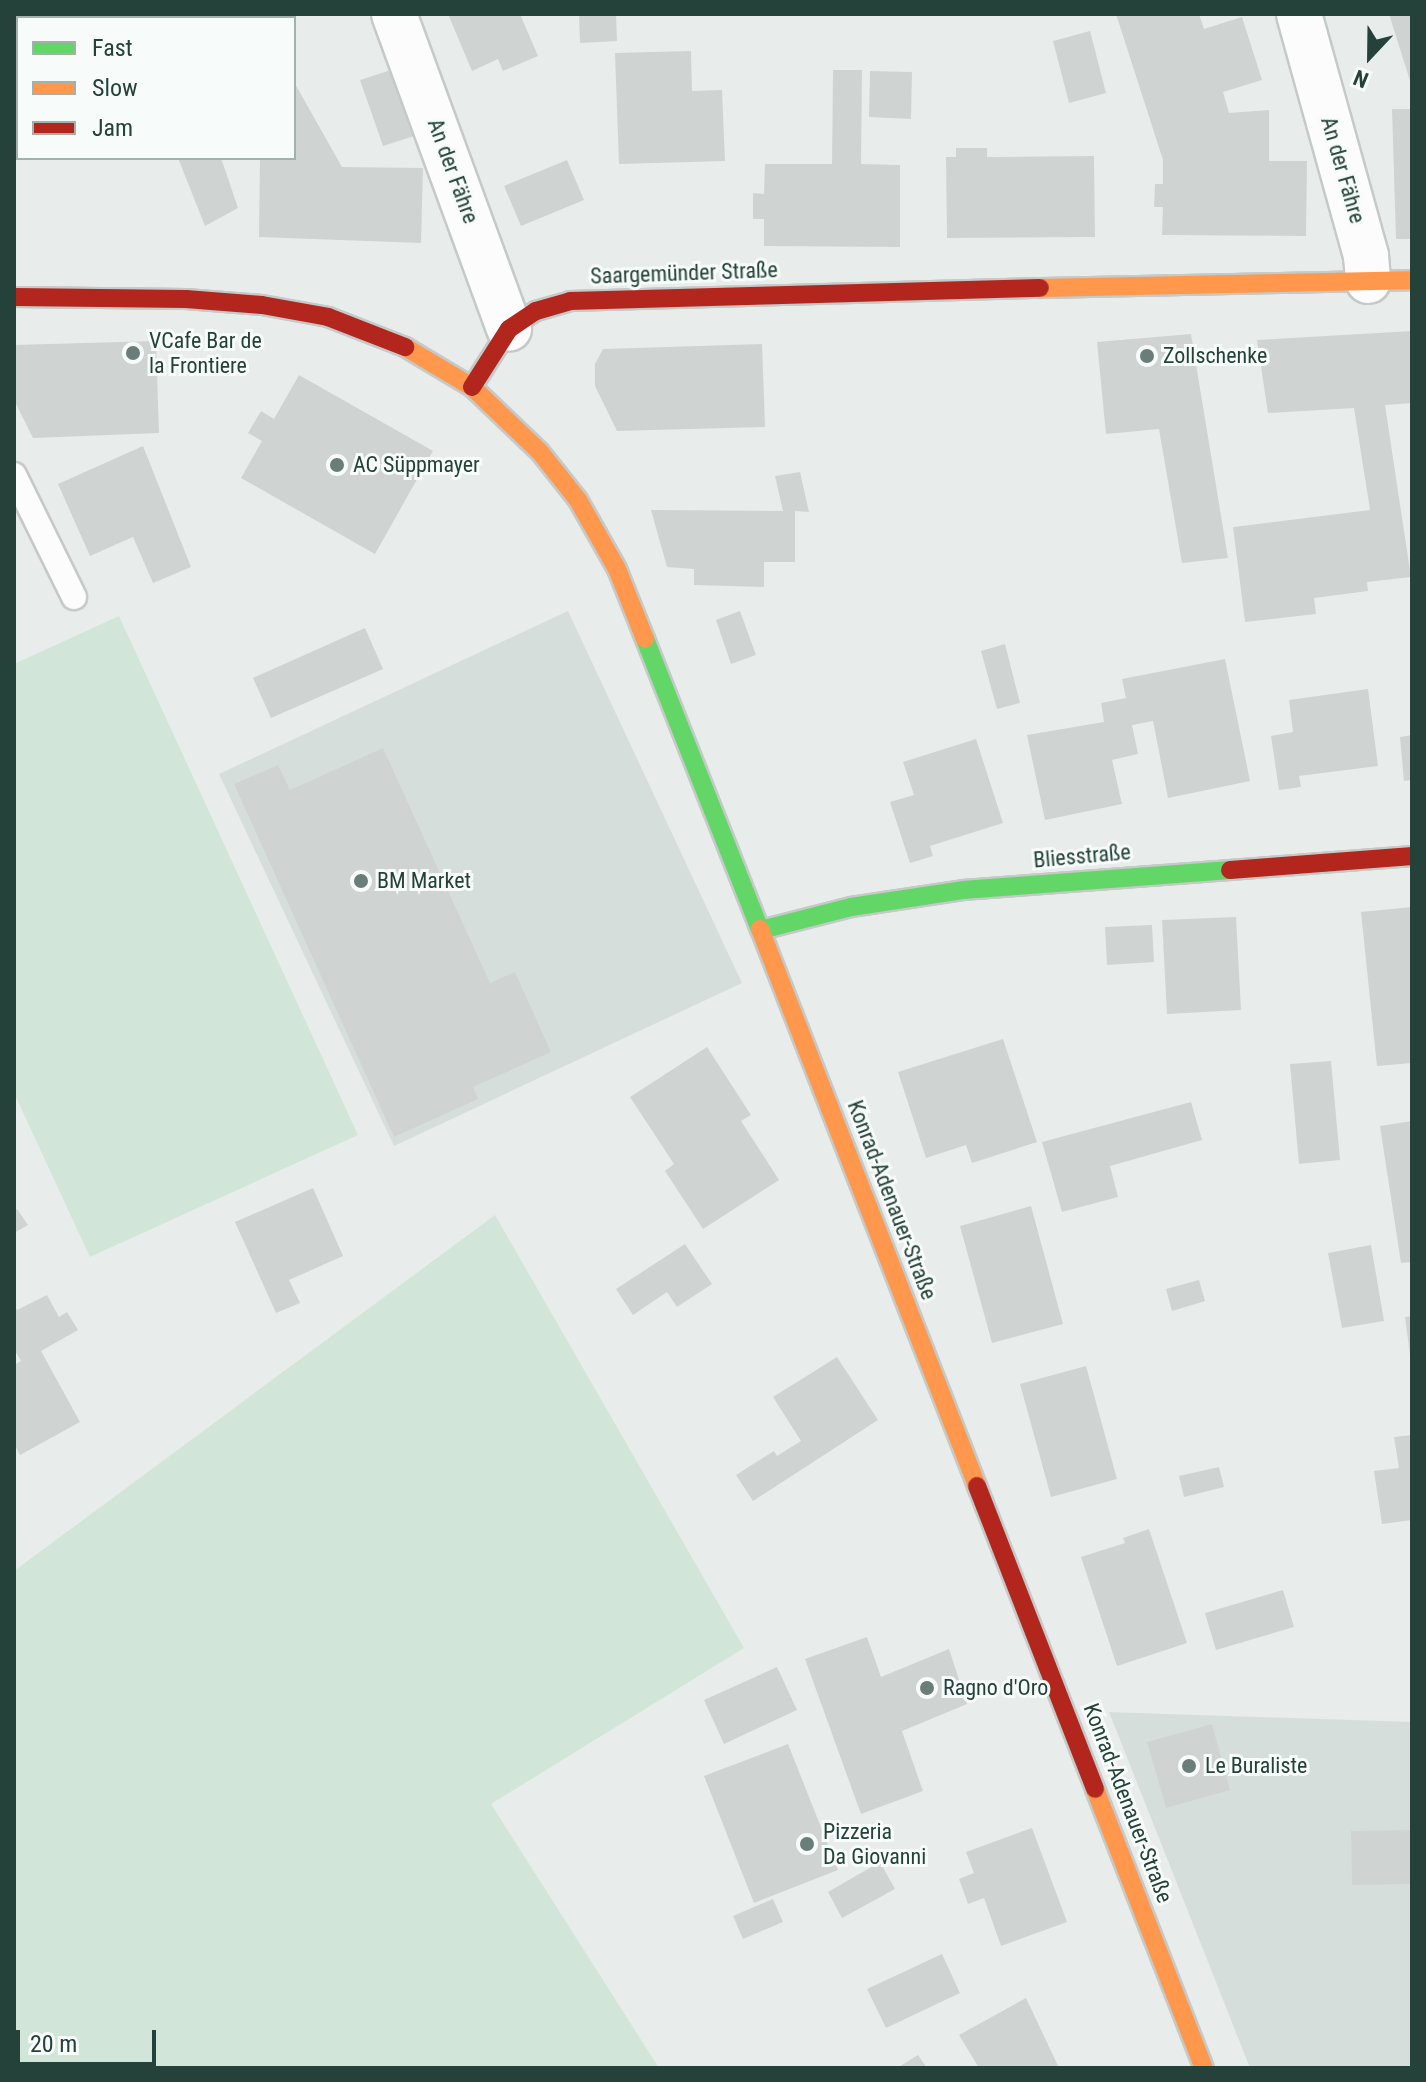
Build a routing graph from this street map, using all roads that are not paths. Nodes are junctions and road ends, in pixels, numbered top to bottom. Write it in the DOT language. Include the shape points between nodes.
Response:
graph roads {
  1 [pos="394,14"];
  2 [pos="1299,14"];
  3 [pos="1412,280"];
  4 [pos="1368,281"];
  5 [pos="14,297"];
  6 [pos="509,329"];
  7 [pos="472,387"];
  8 [pos="14,475"];
  9 [pos="74,597"];
  10 [pos="1412,856"];
  11 [pos="761,930"];
  12 [pos="1204,2068"];
  1 -- 6 [label="street, An der Fähre"];
  2 -- 4 [label="street, An der Fähre" via="1366,256"];
  3 -- 4 [label="main road, Saargemünder Straße"];
  4 -- 6 [label="main road, Saargemünder Straße" via="620,297 570,301 536,311"];
  5 -- 7 [label="main road" via="186,299 315,315 406,348"];
  6 -- 7 [label="main road, Saargemünder Straße"];
  7 -- 11 [label="main road, Konrad-Adenauer-Straße" via="540,452 578,500 617,569"];
  8 -- 9 [label="lane"];
  10 -- 11 [label="main road, Bliesstraße" via="963,890 851,907"];
  11 -- 12 [label="main road, Konrad-Adenauer-Straße"];
}
